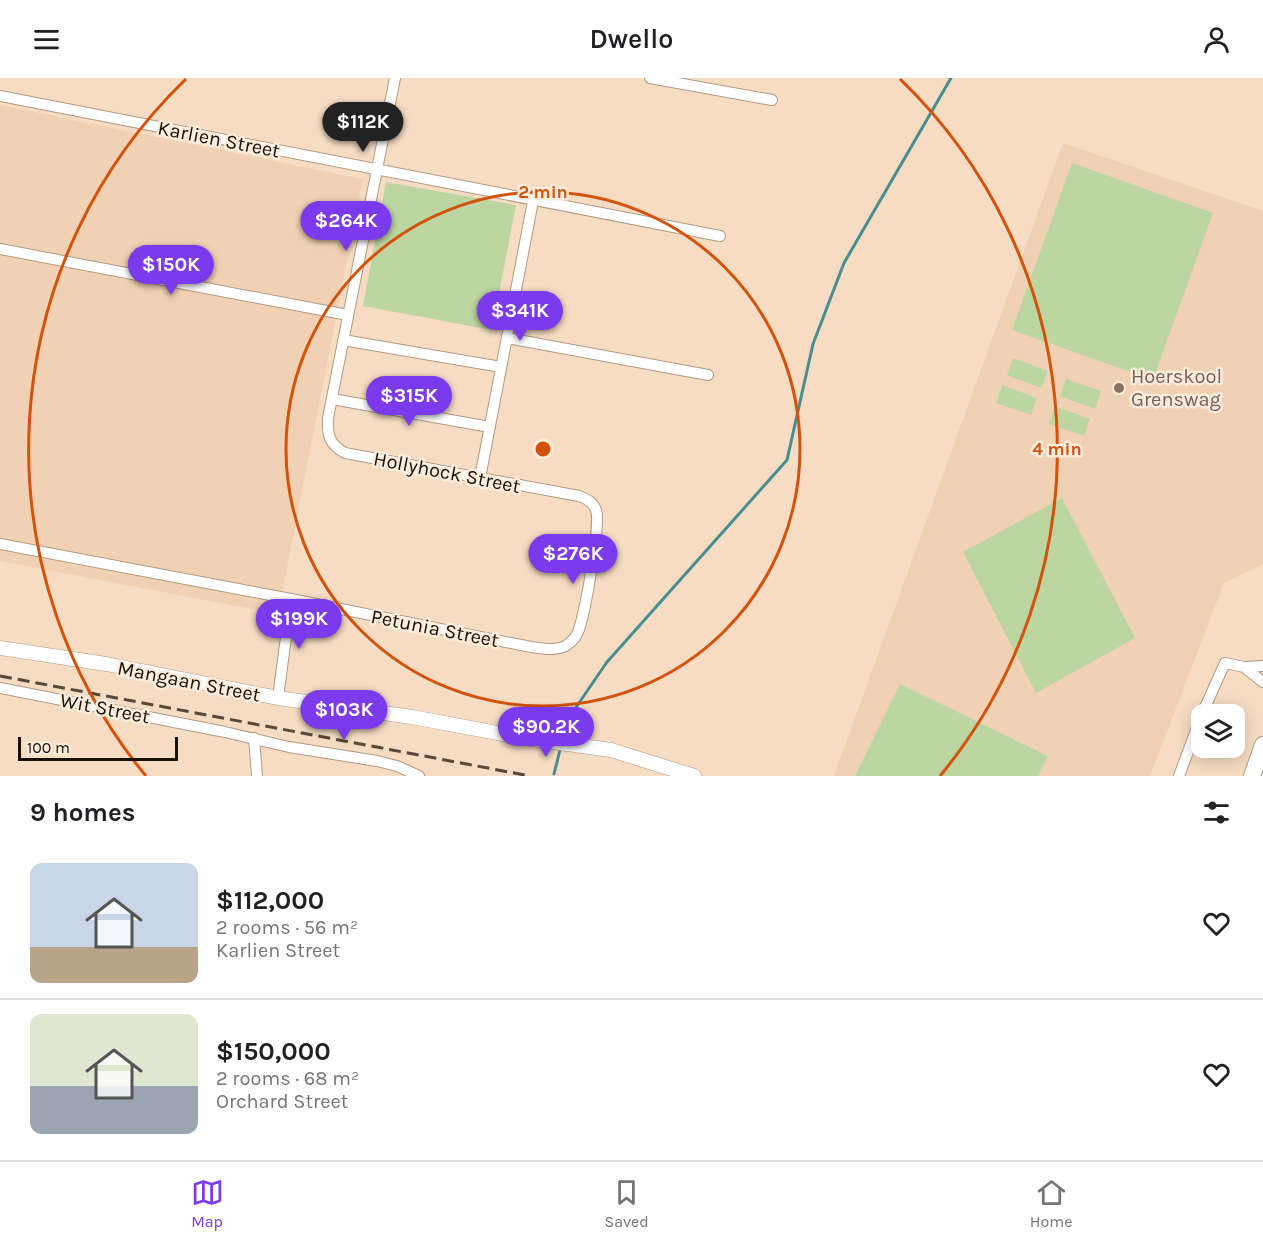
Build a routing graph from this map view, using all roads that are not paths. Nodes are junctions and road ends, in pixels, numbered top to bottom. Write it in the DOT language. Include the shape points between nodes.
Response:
graph roads {
  1 [pos="395,78"];
  2 [pos="650,78"];
  3 [pos="0,96"];
  4 [pos="772,100"];
  5 [pos="377,171"];
  6 [pos="533,201"];
  7 [pos="720,236"];
  8 [pos="0,249"];
  9 [pos="348,315"];
  10 [pos="507,338"];
  11 [pos="343,340"];
  12 [pos="501,367"];
  13 [pos="708,375"];
  14 [pos="332,399"];
  15 [pos="490,427"];
  16 [pos="480,478"];
  17 [pos="579,496"];
  18 [pos="0,544"];
  19 [pos="291,599"];
  20 [pos="0,648"];
  21 [pos="1263,666"];
  22 [pos="1244,667"];
  23 [pos="1263,682"];
  24 [pos="0,688"];
  25 [pos="278,698"];
  26 [pos="1207,704"];
  27 [pos="254,738"];
  28 [pos="1191,744"];
  29 [pos="1263,745"];
  30 [pos="257,776"];
  31 [pos="419,776"];
  32 [pos="694,776"];
  33 [pos="1179,776"];
  34 [pos="1252,776"];
  1 -- 5 [label="street"];
  2 -- 4 [label="street"];
  3 -- 5 [label="street, Karlien Street"];
  5 -- 6 [label="street, Karlien Street"];
  5 -- 9 [label="street"];
  6 -- 7 [label="street, Karlien Street"];
  6 -- 10 [label="street"];
  8 -- 9 [label="street"];
  9 -- 11 [label="street"];
  10 -- 12 [label="street"];
  10 -- 13 [label="street"];
  11 -- 12 [label="street"];
  11 -- 14 [label="street"];
  12 -- 15 [label="street"];
  14 -- 15 [label="street"];
  14 -- 16 [label="street, Hollyhock Street" via="327,430 334,447 345,453"];
  15 -- 16 [label="street"];
  16 -- 17 [label="street, Hollyhock Street"];
  17 -- 19 [label="street, Petunia Street" via="594,505 597,530 578,633 565,646 526,646"];
  18 -- 19 [label="street, Petunia Street"];
  19 -- 25 [label="street"];
  20 -- 25 [label="street, Mangaan Street" via="106,664"];
  21 -- 22 [label="street"];
  22 -- 23 [label="street"];
  22 -- 26 [label="street" via="1225,663"];
  24 -- 27 [label="street, Wit Street"];
  25 -- 32 [label="street, Mangaan Street" via="611,750"];
  27 -- 30 [label="street"];
  27 -- 31 [label="street, Wit Street" via="377,761"];
  28 -- 33 [label="street"];
  29 -- 34 [label="main road"];
}
